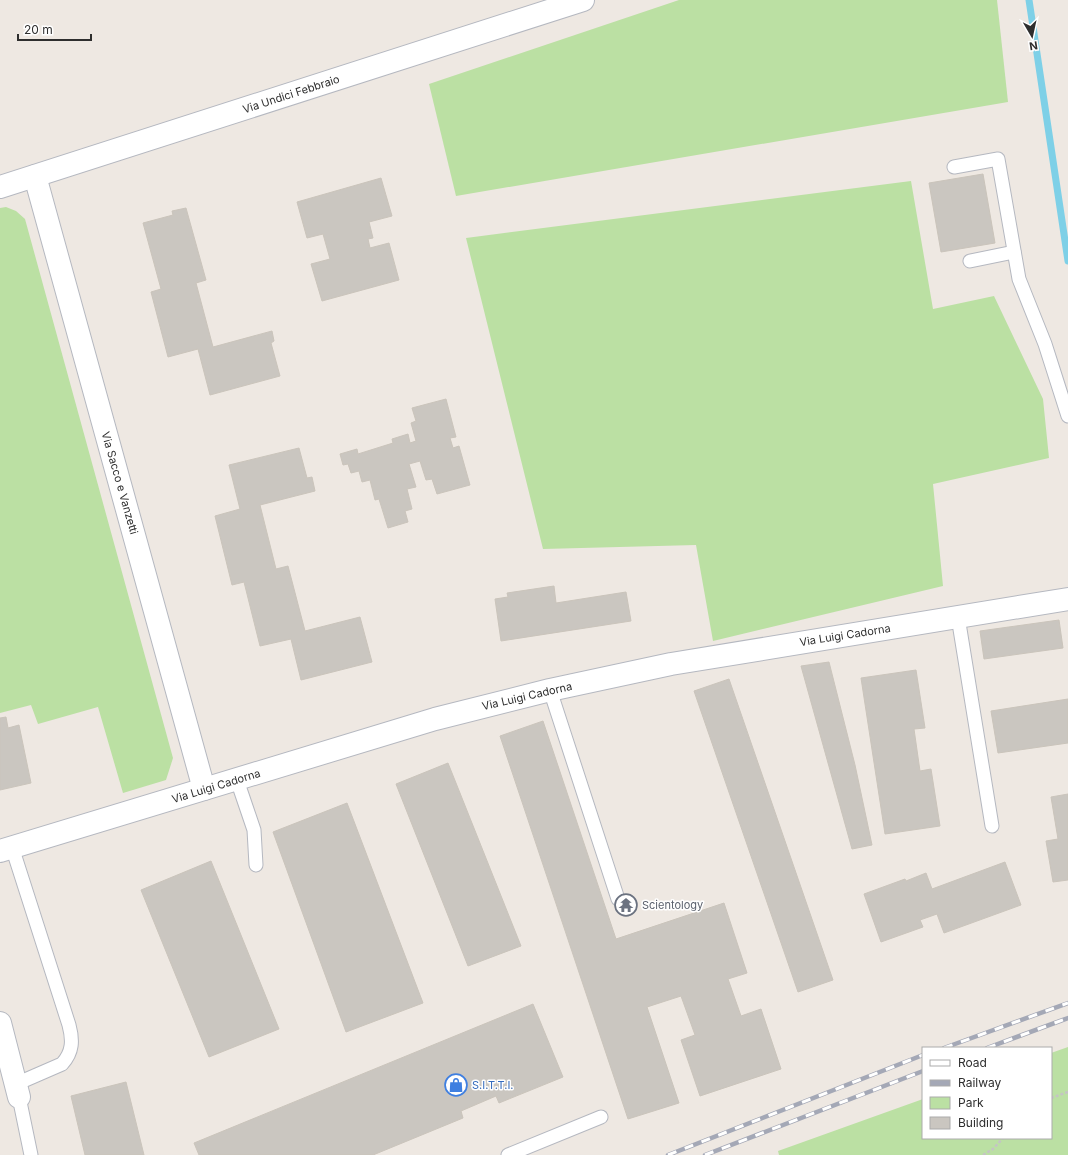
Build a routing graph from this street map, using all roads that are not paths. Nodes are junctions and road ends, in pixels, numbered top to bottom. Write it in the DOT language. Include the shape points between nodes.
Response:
graph roads {
  1 [pos="582,0"];
  2 [pos="954,167"];
  3 [pos="35,176"];
  4 [pos="0,187"];
  5 [pos="1014,252"];
  6 [pos="970,261"];
  7 [pos="1068,416"];
  8 [pos="1068,599"];
  9 [pos="958,616"];
  10 [pos="550,690"];
  11 [pos="236,780"];
  12 [pos="204,789"];
  13 [pos="992,826"];
  14 [pos="6,849"];
  15 [pos="256,865"];
  16 [pos="618,899"];
  17 [pos="0,1023"];
  18 [pos="18,1090"];
  19 [pos="601,1117"];
  20 [pos="30,1155"];
  21 [pos="508,1155"];
  1 -- 3 [label="street, Via Undici Febbraio"];
  2 -- 5 [label="lane" via="998,159"];
  3 -- 4 [label="street, Via Undici Febbraio"];
  3 -- 12 [label="street, Via Sacco e Vanzetti"];
  5 -- 6 [label="lane"];
  5 -- 7 [label="lane" via="1019,280 1045,344"];
  8 -- 9 [label="street, Via Luigi Cadorna"];
  9 -- 10 [label="street, Via Luigi Cadorna" via="671,664"];
  9 -- 13 [label="lane"];
  10 -- 11 [label="street, Via Luigi Cadorna" via="454,713"];
  10 -- 16 [label="lane"];
  11 -- 12 [label="street, Via Luigi Cadorna"];
  11 -- 15 [label="lane" via="254,830"];
  12 -- 14 [label="street, Via Luigi Cadorna"];
  14 -- 18 [label="lane" via="69,1025 72,1043 62,1064"];
  17 -- 18 [label="street"];
  18 -- 20 [label="lane"];
  19 -- 21 [label="lane"];
}
